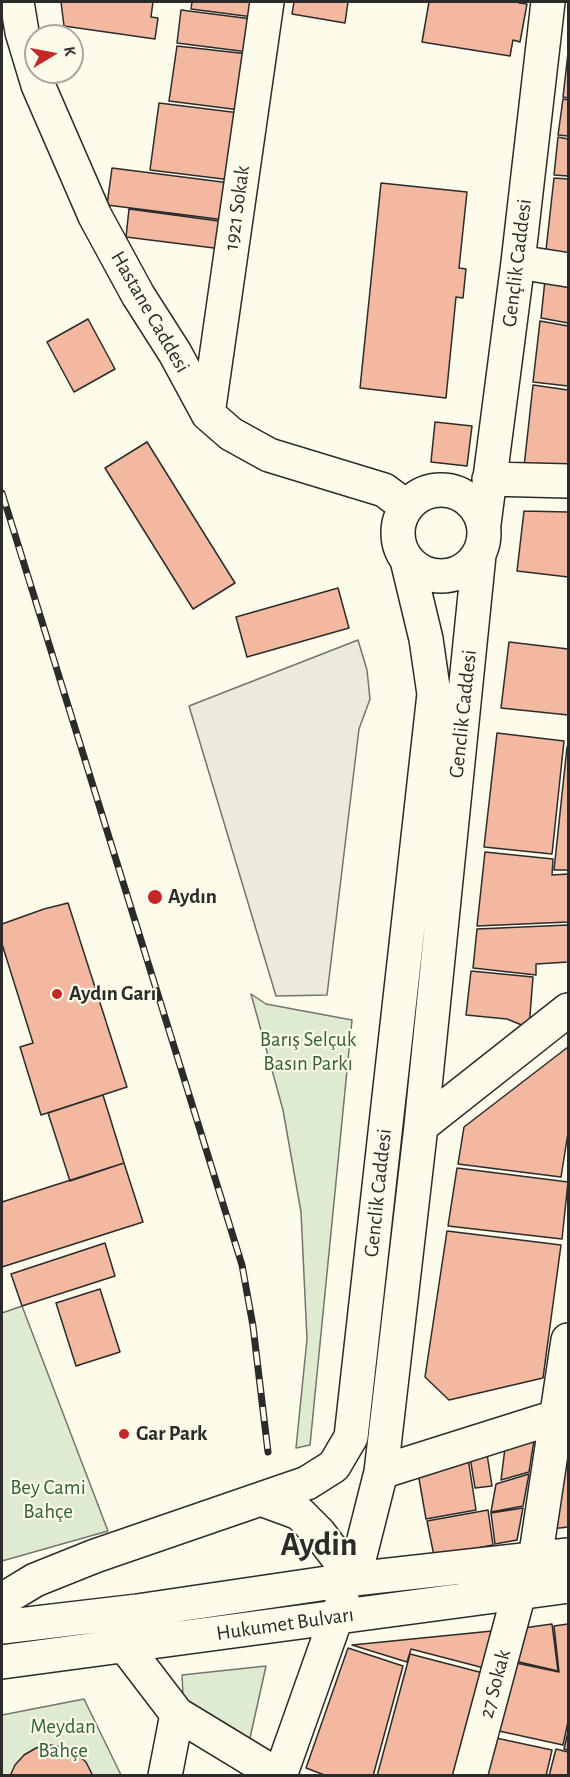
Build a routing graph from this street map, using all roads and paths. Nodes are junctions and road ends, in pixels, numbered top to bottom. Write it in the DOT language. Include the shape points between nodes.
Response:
graph roads {
  1 [pos="17,2"];
  2 [pos="267,2"];
  3 [pos="548,2"];
  4 [pos="518,262"];
  5 [pos="568,270"];
  6 [pos="207,414"];
  7 [pos="489,480"];
  8 [pos="568,481"];
  9 [pos="407,507"];
  10 [pos="481,539"];
  11 [pos="407,560"];
  12 [pos="568,1010"];
  13 [pos="421,1126"];
  14 [pos="568,1340"];
  15 [pos="563,1415"];
  16 [pos="381,1472"];
  17 [pos="261,1499"];
  18 [pos="568,1555"];
  19 [pos="535,1560"];
  20 [pos="354,1579"];
  21 [pos="568,1586"];
  22 [pos="519,1593"];
  23 [pos="2,1600"];
  24 [pos="336,1618"];
  25 [pos="2,1627"];
  26 [pos="125,1646"];
  27 [pos="2,1662"];
  28 [pos="177,1714"];
  29 [pos="165,1776"];
  30 [pos="279,1776"];
  31 [pos="470,1776"];
  1 -- 6 [label="street, Hastane Caddesi" via="38,85 95,216"];
  2 -- 6 [label="street, 1921 Sokak"];
  3 -- 4 [label="street, Gençlik Caddesi"];
  4 -- 5 [label="street"];
  4 -- 7 [label="street, Gençlik Caddesi"];
  6 -- 9 [label="street, Hastane Caddesi" via="231,434 269,455 384,490"];
  7 -- 8 [label="street"];
  7 -- 10 [label="street, Gençlik Caddesi"];
  9 -- 10 [label="street" via="430,491 458,492 479,511"];
  9 -- 11 [label="street" via="398,533"];
  10 -- 11 [label="street" via="467,568 460,572 443,576 426,573"];
  10 -- 13 [label="street, Genclik Caddesi"];
  11 -- 17 [label="street, Genclik Caddesi" via="426,639 434,694 351,1437 334,1466 307,1483"];
  12 -- 13 [label="street"];
  13 -- 16 [label="street, Genclik Caddesi"];
  14 -- 15 [label="street"];
  15 -- 16 [label="street"];
  15 -- 19 [label="street"];
  16 -- 20 [label="street, Genclik Caddesi"];
  17 -- 20 [label="street" via="299,1514"];
  17 -- 23 [label="street, Genclik Caddesi" via="95,1556 35,1580"];
  18 -- 19 [label="street, Hukumet Bulvarı"];
  19 -- 20 [label="street, Hukumet Bulvarı"];
  20 -- 24 [label="street, Genclik Caddesi"];
  20 -- 25 [label="street, Hukumet Bulvarı"];
  21 -- 22 [label="street, Hukumet Bulvarı"];
  22 -- 24 [label="street, Hukumet Bulvarı"];
  22 -- 31 [label="street, 27 Sokak"];
  24 -- 26 [label="street, Hukumet Bulvarı"];
  24 -- 30 [label="street, Genclik Caddesi"];
  26 -- 27 [label="street, Hukumet Bulvarı"];
  26 -- 28 [label="street"];
  28 -- 29 [label="street"];
  28 -- 30 [label="street"];
}
